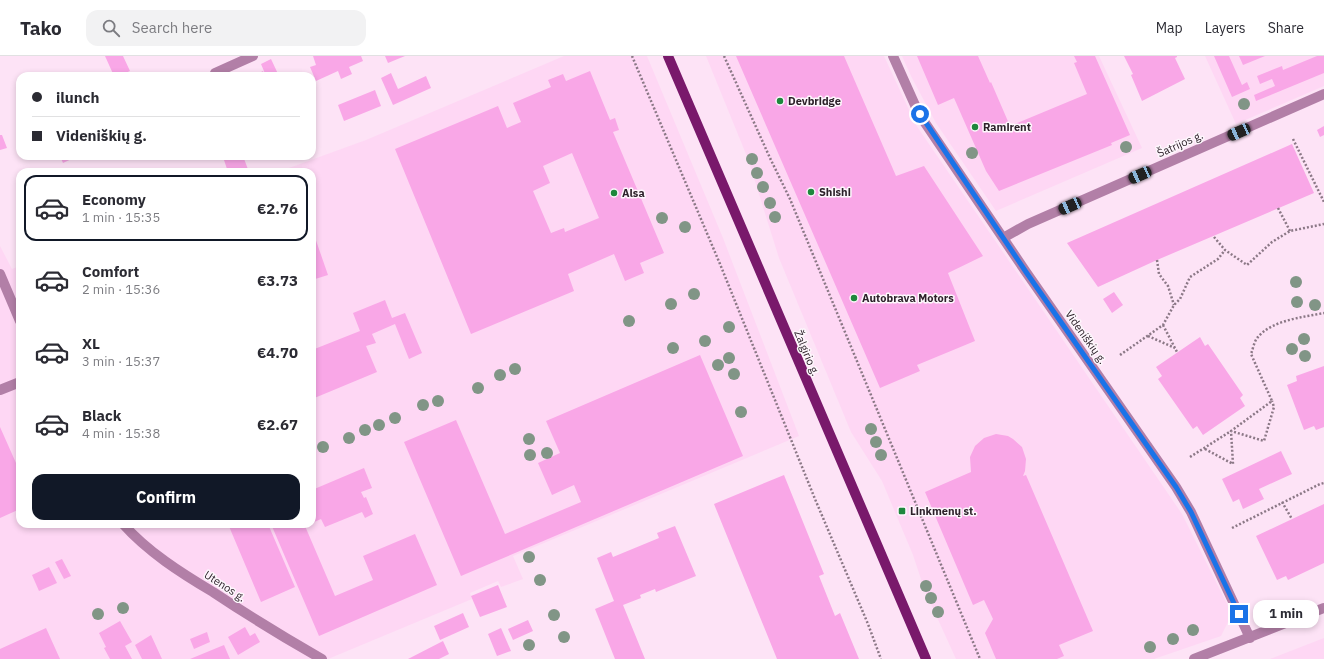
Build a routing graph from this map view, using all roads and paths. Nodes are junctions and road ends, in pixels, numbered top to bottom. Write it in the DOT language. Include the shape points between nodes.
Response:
graph roads {
  1 [pos="253,56"];
  2 [pos="632,56"];
  3 [pos="668,56"];
  4 [pos="724,56"];
  5 [pos="893,56"];
  6 [pos="217,72"];
  7 [pos="1324,94"];
  8 [pos="1293,139"];
  9 [pos="1324,202"];
  10 [pos="1278,208"];
  11 [pos="1324,224"];
  12 [pos="1290,232"];
  13 [pos="1214,236"];
  14 [pos="1003,238"];
  15 [pos="1225,250"];
  16 [pos="1157,260"];
  17 [pos="0,274"];
  18 [pos="1174,305"];
  19 [pos="16,312"];
  20 [pos="1324,313"];
  21 [pos="1163,326"];
  22 [pos="1148,336"];
  23 [pos="1175,348"];
  24 [pos="1178,352"];
  25 [pos="1120,355"];
  26 [pos="16,384"];
  27 [pos="0,390"];
  28 [pos="1272,401"];
  29 [pos="1231,431"];
  30 [pos="1205,449"];
  31 [pos="1190,457"];
  32 [pos="1324,484"];
  33 [pos="1282,502"];
  34 [pos="1292,519"];
  35 [pos="127,528"];
  36 [pos="1232,528"];
  37 [pos="1324,608"];
  38 [pos="1250,638"];
  39 [pos="322,659"];
  40 [pos="881,659"];
  41 [pos="926,659"];
  42 [pos="980,659"];
  43 [pos="1194,659"];
  1 -- 6 [label="street"];
  2 -- 40 [label="path"];
  3 -- 41 [label="main road, Žalgirio g."];
  4 -- 42 [label="path" via="790,199"];
  5 -- 14 [label="street, Videniškių g." via="920,114"];
  7 -- 14 [label="street, Šatrijos g." via="1028,224"];
  8 -- 9 [label="path"];
  10 -- 12 [label="path"];
  11 -- 12 [label="path"];
  12 -- 15 [label="path" via="1272,242 1247,265"];
  13 -- 15 [label="path"];
  14 -- 38 [label="street, Videniškių g." via="1176,487 1191,512"];
  15 -- 18 [label="path" via="1218,259 1190,278"];
  16 -- 18 [label="path" via="1159,274 1168,286"];
  17 -- 19 [label="street"];
  18 -- 21 [label="path"];
  20 -- 28 [label="path" via="1284,321 1257,337 1251,354"];
  21 -- 22 [label="path"];
  21 -- 23 [label="path"];
  22 -- 23 [label="path"];
  22 -- 25 [label="path"];
  23 -- 24 [label="path"];
  26 -- 27 [label="street"];
  28 -- 29 [label="path"];
  28 -- 29 [label="path" via="1274,407 1264,441"];
  29 -- 30 [label="path"];
  29 -- 30 [label="path" via="1233,464"];
  30 -- 31 [label="path"];
  32 -- 33 [label="path"];
  33 -- 34 [label="path"];
  33 -- 36 [label="path"];
  35 -- 39 [label="street, Utenos g." via="146,546 190,578"];
  37 -- 38 [label="street"];
  38 -- 43 [label="street"];
}
